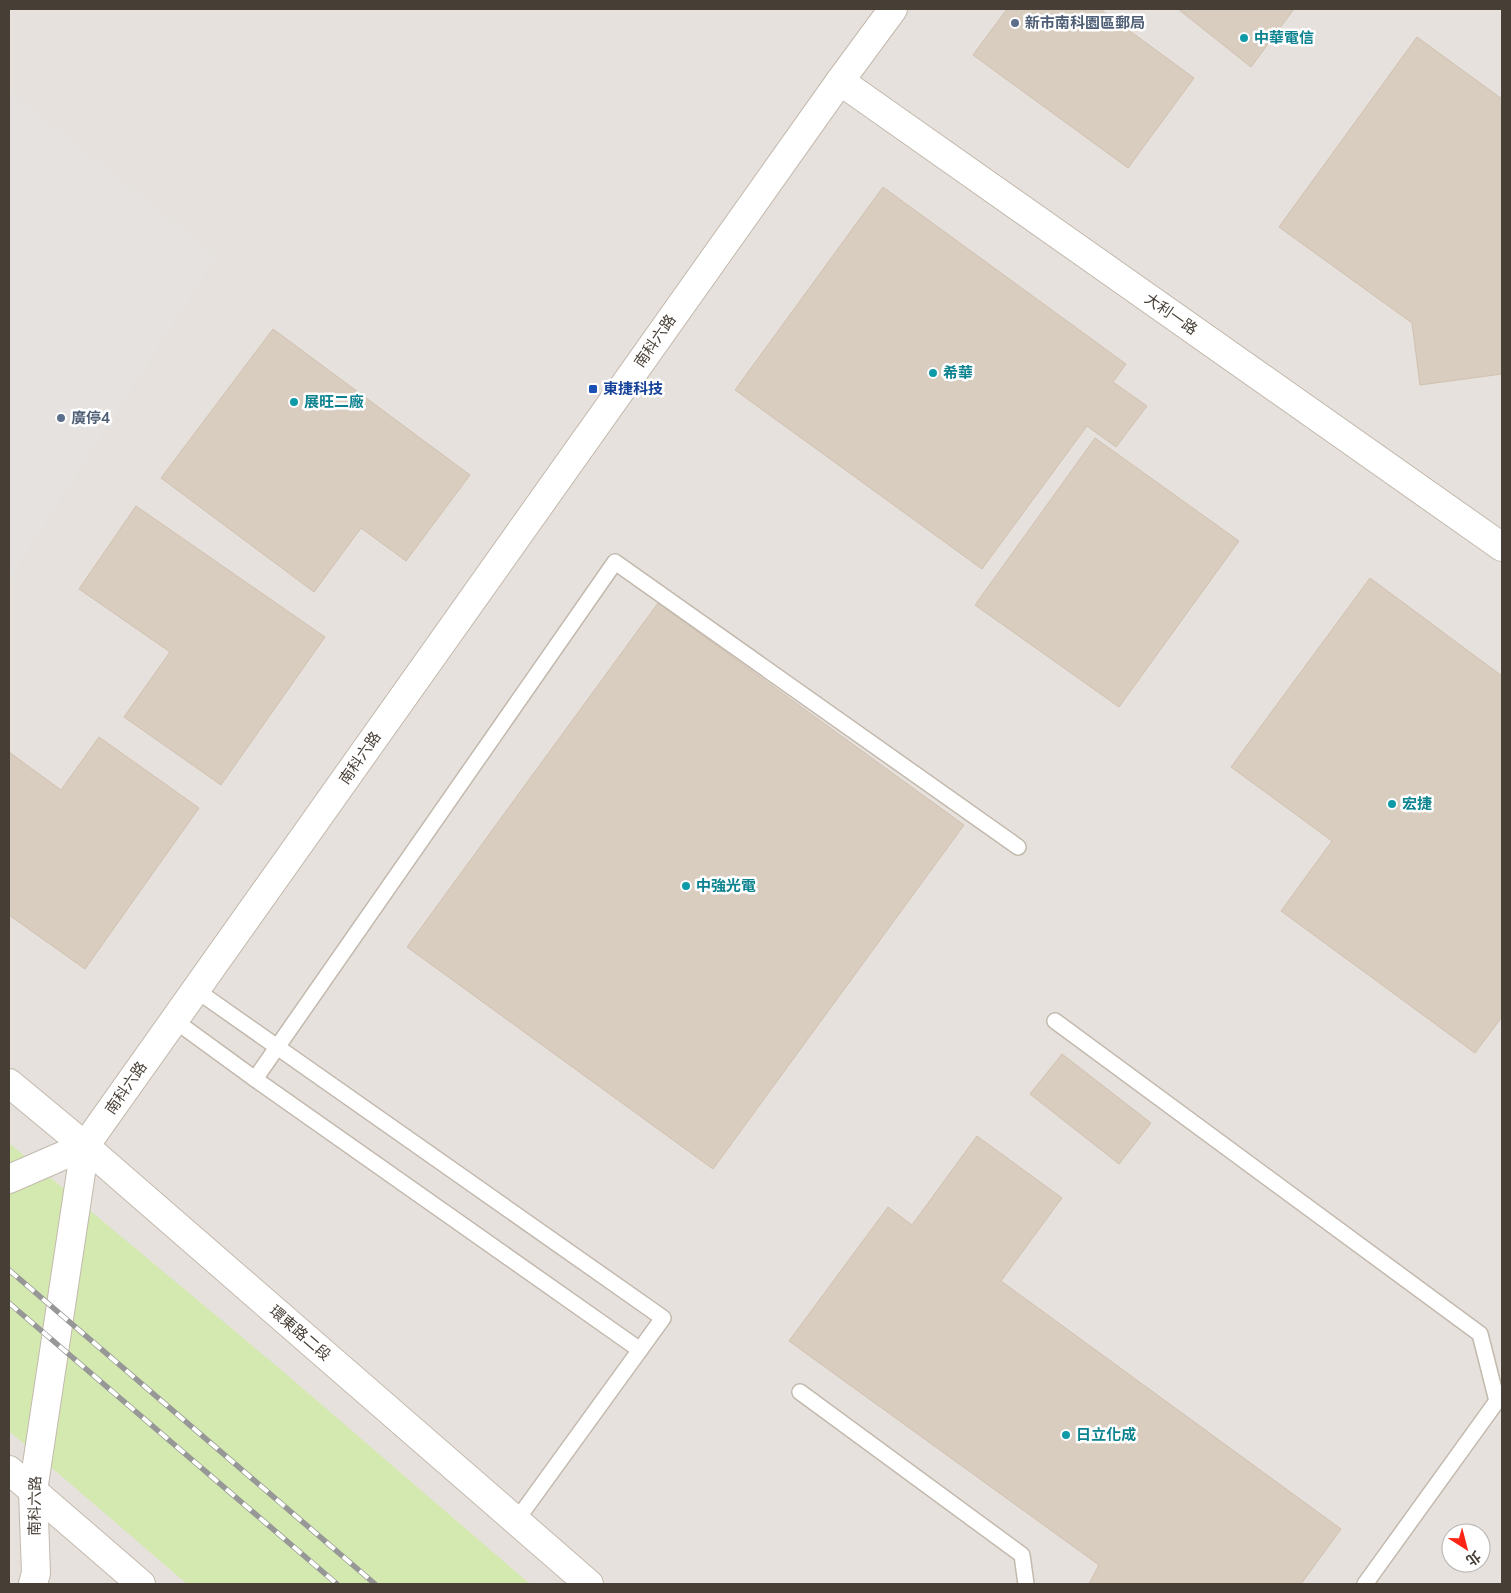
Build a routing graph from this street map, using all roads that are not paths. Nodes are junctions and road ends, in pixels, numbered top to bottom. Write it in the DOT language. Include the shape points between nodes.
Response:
graph roads {
  1 [pos="893,9"];
  2 [pos="840,81"];
  3 [pos="1502,547"];
  4 [pos="1018,847"];
  5 [pos="196,990"];
  6 [pos="174,1020"];
  7 [pos="1055,1020"];
  8 [pos="278,1047"];
  9 [pos="256,1079"];
  10 [pos="9,1083"];
  11 [pos="85,1146"];
  12 [pos="9,1179"];
  13 [pos="640,1350"];
  14 [pos="800,1392"];
  15 [pos="9,1470"];
  16 [pos="33,1491"];
  17 [pos="516,1521"];
  18 [pos="33,1584"];
  19 [pos="141,1584"];
  20 [pos="589,1584"];
  21 [pos="1026,1584"];
  22 [pos="1366,1584"];
  1 -- 2 [label="street, 南科六路"];
  2 -- 3 [label="street, 大利一路"];
  2 -- 5 [label="street, 南科六路"];
  4 -- 8 [label="lane" via="615,562"];
  5 -- 6 [label="street, 南科六路"];
  5 -- 8 [label="lane"];
  6 -- 9 [label="lane"];
  6 -- 11 [label="street, 南科六路"];
  7 -- 22 [label="lane" via="1480,1334 1497,1401"];
  8 -- 9 [label="lane"];
  8 -- 13 [label="lane" via="662,1318"];
  9 -- 13 [label="lane"];
  10 -- 11 [label="street, 環東路二段"];
  11 -- 12 [label="street"];
  11 -- 16 [label="street, 南科六路"];
  11 -- 17 [label="street, 環東路二段"];
  13 -- 17 [label="lane"];
  14 -- 21 [label="lane" via="1022,1555"];
  15 -- 16 [label="street"];
  16 -- 18 [label="street, 南科六路" via="36,1573"];
  16 -- 19 [label="street"];
  17 -- 20 [label="street, 環東路二段"];
}
